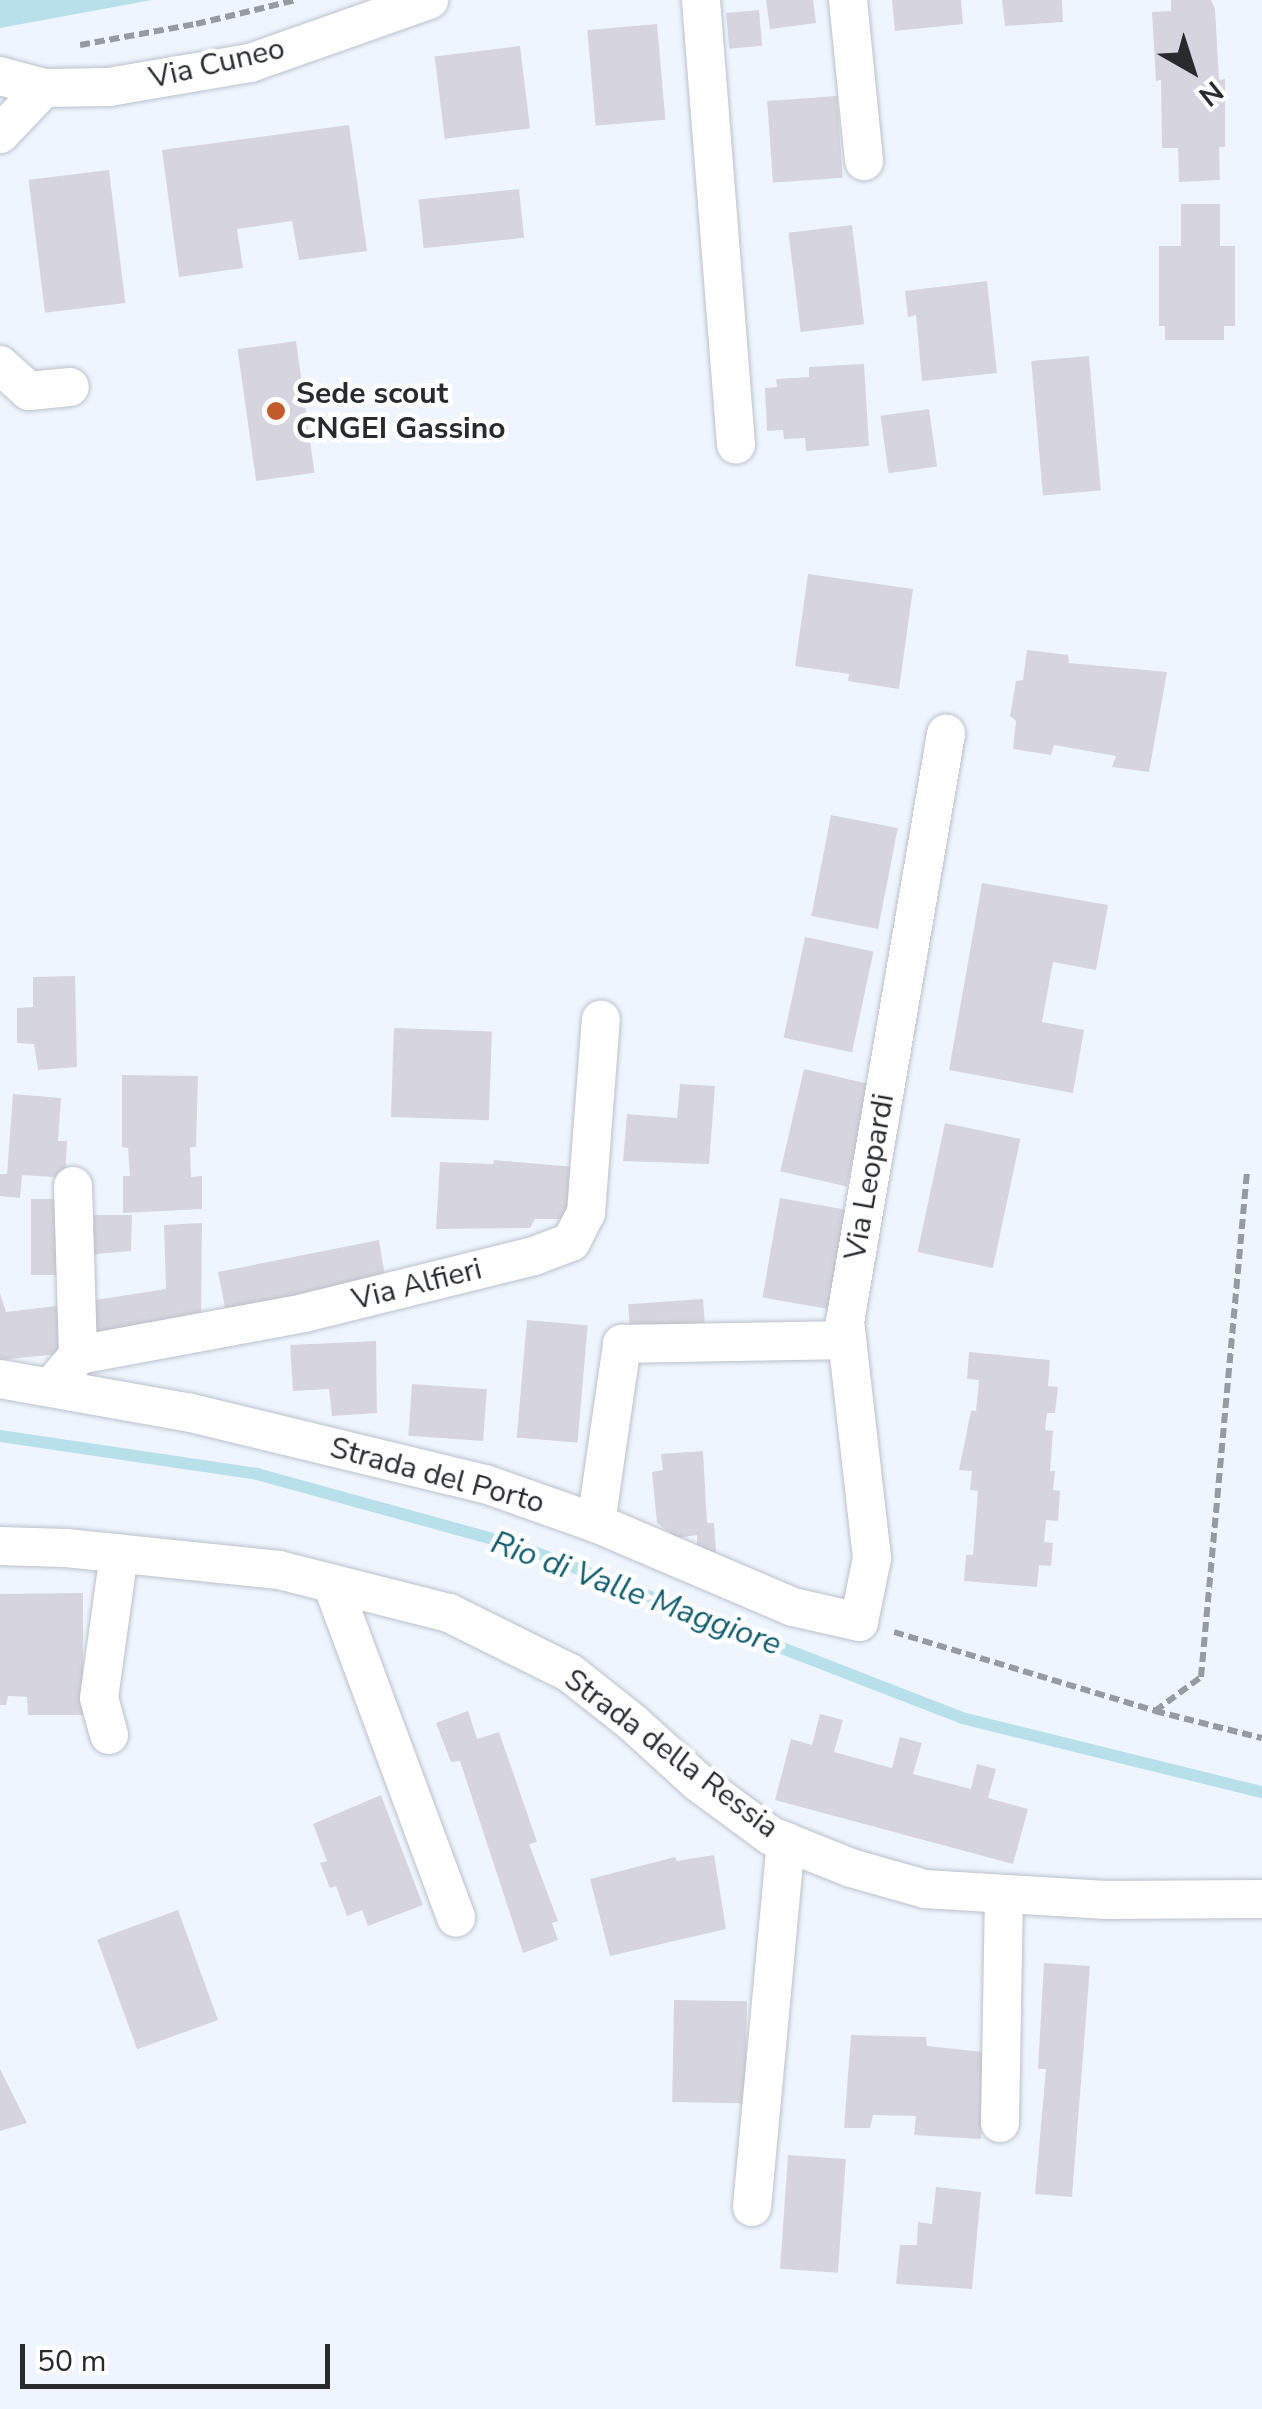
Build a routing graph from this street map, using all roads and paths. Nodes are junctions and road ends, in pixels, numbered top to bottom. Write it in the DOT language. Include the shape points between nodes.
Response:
graph roads {
  1 [pos="296,0"];
  2 [pos="429,0"];
  3 [pos="701,0"];
  4 [pos="848,0"];
  5 [pos="78,45"];
  6 [pos="0,76"];
  7 [pos="44,88"];
  8 [pos="0,134"];
  9 [pos="864,160"];
  10 [pos="0,366"];
  11 [pos="70,387"];
  12 [pos="736,445"];
  13 [pos="946,734"];
  14 [pos="600,1020"];
  15 [pos="1246,1172"];
  16 [pos="73,1186"];
  17 [pos="847,1340"];
  18 [pos="78,1355"];
  19 [pos="0,1379"];
  20 [pos="52,1386"];
  21 [pos="596,1524"];
  22 [pos="0,1546"];
  23 [pos="119,1553"];
  24 [pos="332,1584"];
  25 [pos="860,1622"];
  26 [pos="1155,1711"];
  27 [pos="109,1735"];
  28 [pos="1262,1738"];
  29 [pos="786,1842"];
  30 [pos="1004,1894"];
  31 [pos="1262,1898"];
  32 [pos="456,1918"];
  33 [pos="1000,2122"];
  34 [pos="752,2207"];
  1 -- 5 [label="path"];
  2 -- 7 [label="street, Via Cuneo" via="250,63 110,86"];
  3 -- 12 [label="street"];
  4 -- 9 [label="street"];
  6 -- 7 [label="street, Via Cuneo"];
  7 -- 8 [label="street"];
  10 -- 11 [label="street" via="29,391"];
  13 -- 17 [label="street, Via Leopardi"];
  14 -- 18 [label="street, Via Alfieri" via="586,1213 572,1242 304,1313"];
  15 -- 26 [label="path" via="1201,1677"];
  16 -- 18 [label="street"];
  17 -- 21 [label="street" via="622,1344"];
  17 -- 25 [label="street, Via Leopardi" via="872,1558"];
  18 -- 20 [label="street"];
  19 -- 20 [label="street, Strada del Porto"];
  20 -- 21 [label="street, Strada del Porto" via="485,1484"];
  21 -- 25 [label="street, Strada del Porto" via="793,1607"];
  22 -- 23 [label="street, Strada della Ressia"];
  23 -- 24 [label="street, Strada della Ressia" via="279,1570"];
  23 -- 27 [label="street" via="99,1698"];
  24 -- 29 [label="street, Strada della Ressia" via="448,1613 570,1674 698,1783"];
  24 -- 32 [label="street"];
  25 -- 26 [label="path"];
  26 -- 28 [label="path"];
  29 -- 30 [label="street, Strada della Ressia" via="925,1889"];
  29 -- 34 [label="street, Strada della Ressia"];
  30 -- 31 [label="street, Strada della Ressia"];
  30 -- 33 [label="street"];
}
